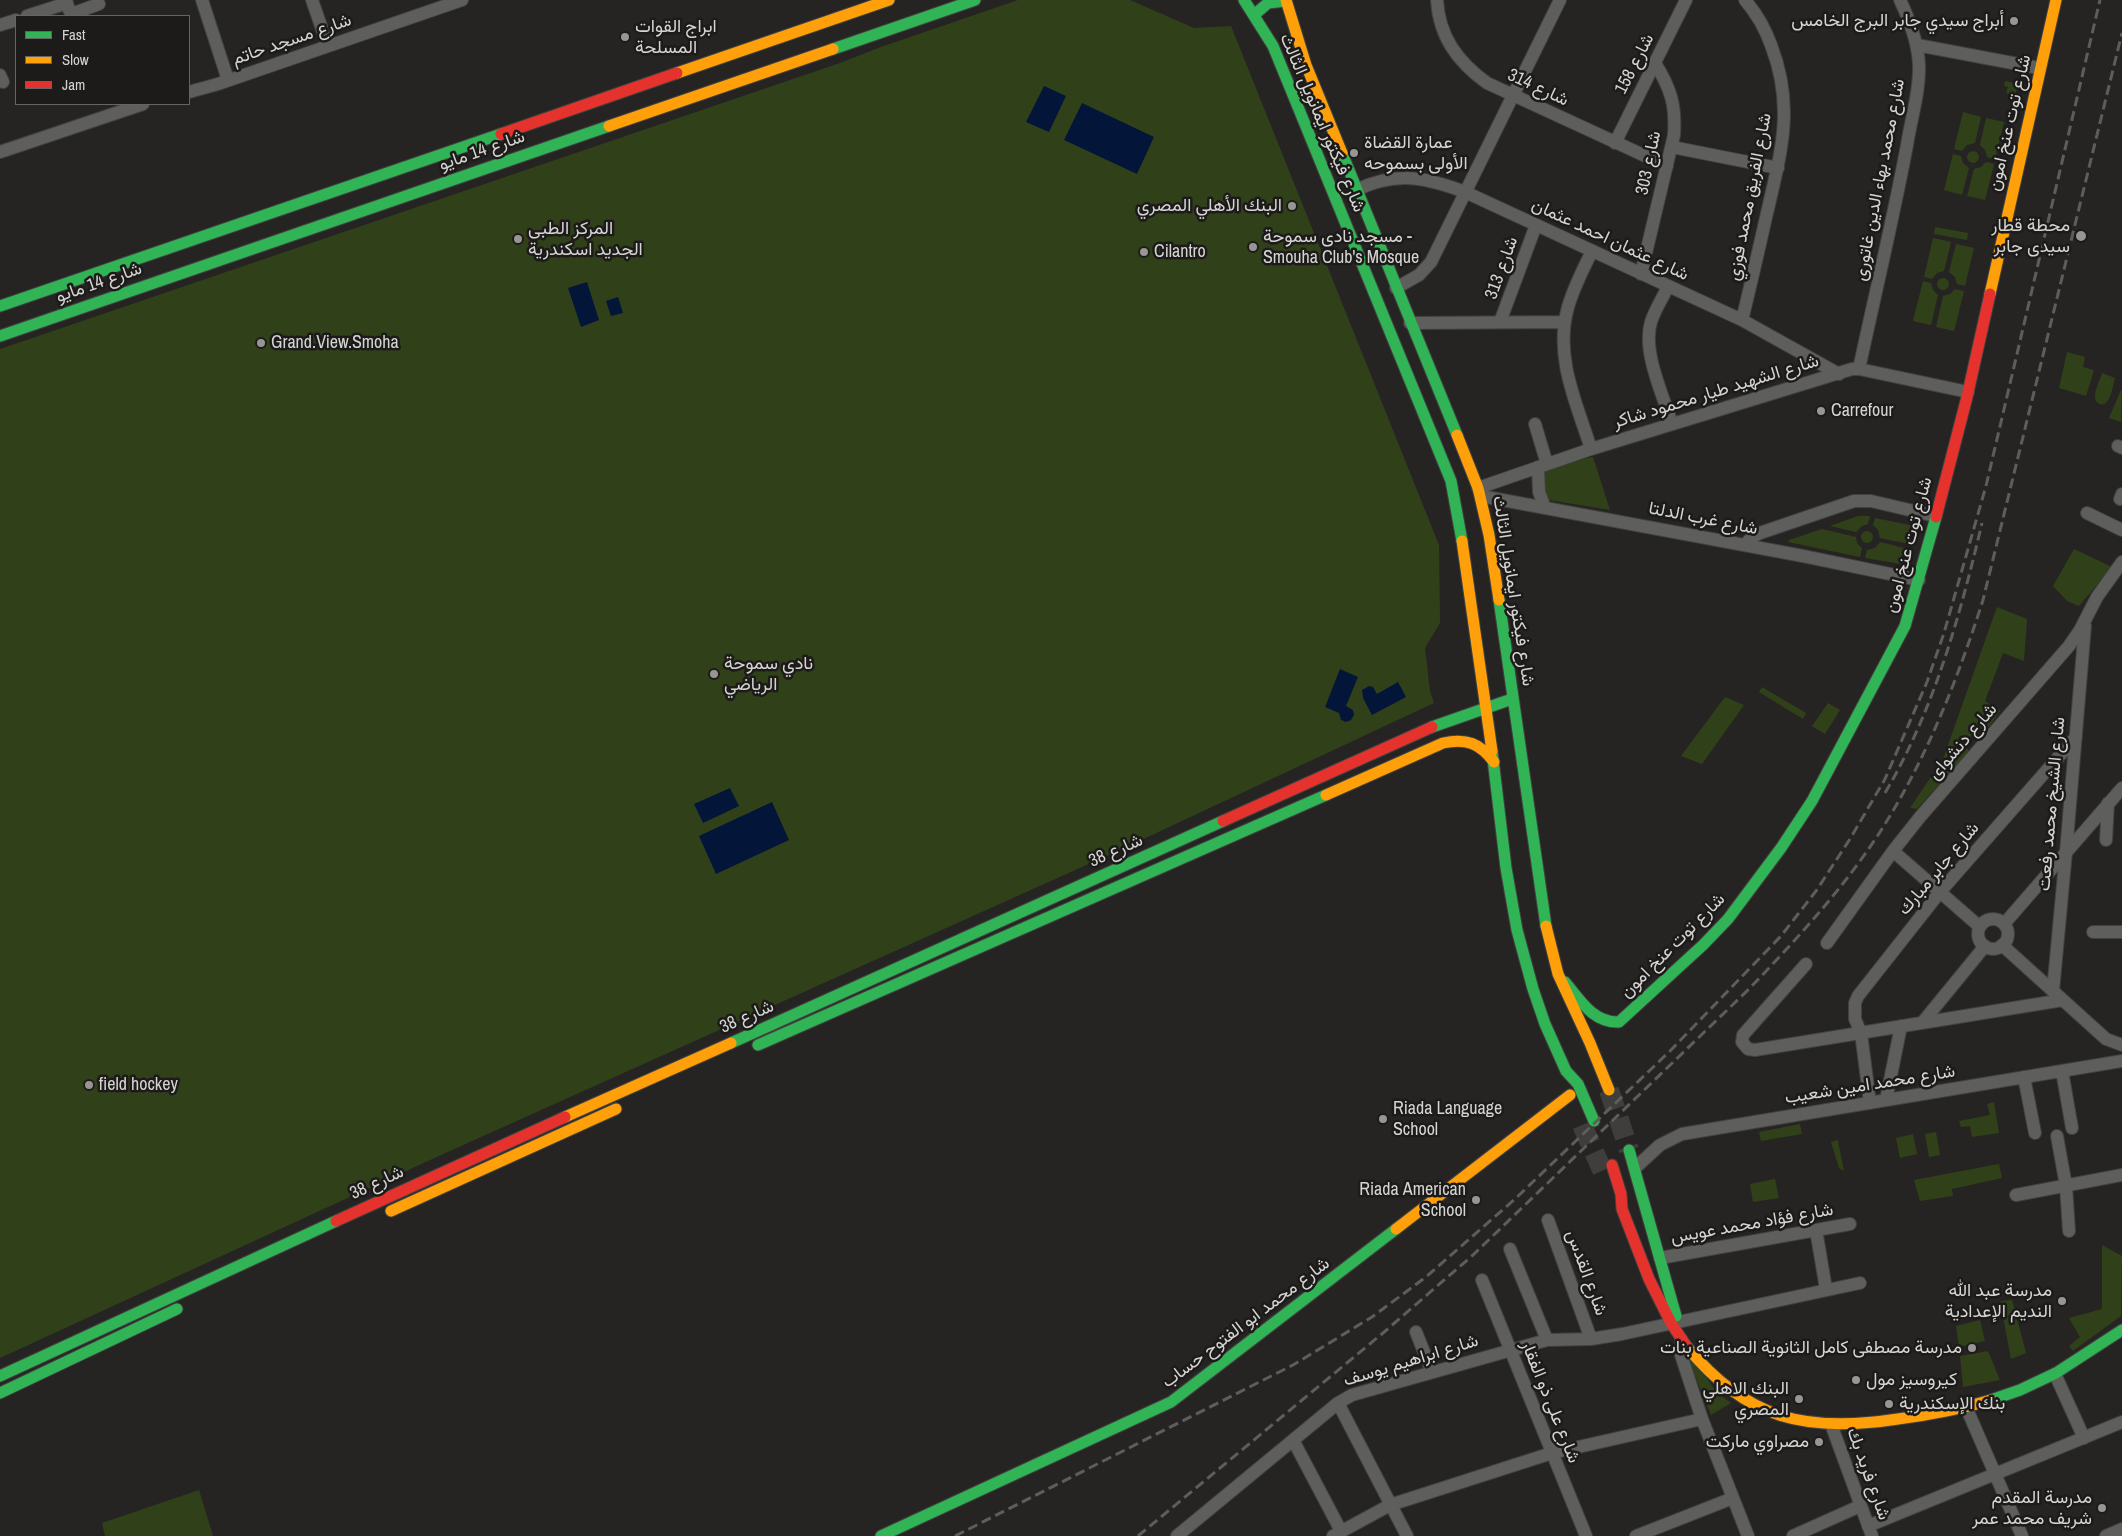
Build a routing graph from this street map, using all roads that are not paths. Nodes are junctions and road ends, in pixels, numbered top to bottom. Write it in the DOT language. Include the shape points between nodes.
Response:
graph roads {
  1 [pos="202,0"];
  2 [pos="312,0"];
  3 [pos="462,0"];
  4 [pos="889,0"];
  5 [pos="975,0"];
  6 [pos="1244,0"];
  7 [pos="1286,0"];
  8 [pos="1437,0"];
  9 [pos="1560,0"];
  10 [pos="1686,0"];
  11 [pos="1745,0"];
  12 [pos="1900,0"];
  13 [pos="2056,0"];
  14 [pos="66,2"];
  15 [pos="98,2"];
  16 [pos="30,15"];
  17 [pos="103,15"];
  18 [pos="1254,15"];
  19 [pos="15,20"];
  20 [pos="0,25"];
  21 [pos="1917,44"];
  22 [pos="328,46"];
  23 [pos="1655,63"];
  24 [pos="2039,68"];
  25 [pos="671,74"];
  26 [pos="228,80"];
  27 [pos="190,92"];
  28 [pos="1513,95"];
  29 [pos="677,102"];
  30 [pos="136,105"];
  31 [pos="1615,143"];
  32 [pos="1672,147"];
  33 [pos="0,152"];
  34 [pos="1667,166"];
  35 [pos="1778,168"];
  36 [pos="1356,190"];
  37 [pos="1466,192"];
  38 [pos="1536,225"];
  39 [pos="1592,251"];
  40 [pos="1641,274"];
  41 [pos="1668,286"];
  42 [pos="1396,288"];
  43 [pos="0,306"];
  44 [pos="1742,320"];
  45 [pos="1500,322"];
  46 [pos="1565,322"];
  47 [pos="1410,323"];
  48 [pos="0,336"];
  49 [pos="1859,369"];
  50 [pos="1839,374"];
  51 [pos="1968,392"];
  52 [pos="1534,424"];
  53 [pos="1672,424"];
  54 [pos="1591,449"];
  55 [pos="1543,465"];
  56 [pos="1480,492"];
  57 [pos="1545,508"];
  58 [pos="2087,513"];
  59 [pos="1935,516"];
  60 [pos="2122,530"];
  61 [pos="1745,545"];
  62 [pos="2122,562"];
  63 [pos="1919,580"];
  64 [pos="2085,621"];
  65 [pos="1512,699"];
  66 [pos="1485,707"];
  67 [pos="2076,737"];
  68 [pos="1494,762"];
  69 [pos="2122,788"];
  70 [pos="2108,803"];
  71 [pos="2106,840"];
  72 [pos="1893,851"];
  73 [pos="2066,852"];
  74 [pos="1940,892"];
  75 [pos="2004,924"];
  76 [pos="1980,927"];
  77 [pos="1531,928"];
  78 [pos="2093,932"];
  79 [pos="2122,932"];
  80 [pos="1827,944"];
  81 [pos="2002,945"];
  82 [pos="1985,946"];
  83 [pos="1806,964"];
  84 [pos="1558,974"];
  85 [pos="2058,995"];
  86 [pos="1922,1023"];
  87 [pos="1901,1026"];
  88 [pos="1861,1033"];
  89 [pos="2122,1045"];
  90 [pos="747,1050"];
  91 [pos="2122,1061"];
  92 [pos="1566,1071"];
  93 [pos="2062,1071"];
  94 [pos="2024,1077"];
  95 [pos="1609,1090"];
  96 [pos="619,1093"];
  97 [pos="1570,1095"];
  98 [pos="1886,1100"];
  99 [pos="1870,1103"];
  100 [pos="1576,1110"];
  101 [pos="1594,1121"];
  102 [pos="2072,1128"];
  103 [pos="2036,1133"];
  104 [pos="2057,1136"];
  105 [pos="1629,1150"];
  106 [pos="1635,1168"];
  107 [pos="1607,1169"];
  108 [pos="2122,1175"];
  109 [pos="2066,1186"];
  110 [pos="2016,1195"];
  111 [pos="382,1214"];
  112 [pos="1548,1220"];
  113 [pos="1850,1224"];
  114 [pos="1816,1230"];
  115 [pos="2069,1232"];
  116 [pos="1510,1249"];
  117 [pos="1660,1258"];
  118 [pos="1482,1280"];
  119 [pos="1860,1283"];
  120 [pos="1826,1289"];
  121 [pos="186,1305"];
  122 [pos="1674,1322"];
  123 [pos="2122,1330"];
  124 [pos="1416,1332"];
  125 [pos="1683,1337"];
  126 [pos="1591,1339"];
  127 [pos="1547,1340"];
  128 [pos="1511,1350"];
  129 [pos="1432,1372"];
  130 [pos="2055,1374"];
  131 [pos="0,1376"];
  132 [pos="0,1393"];
  133 [pos="1338,1403"];
  134 [pos="1966,1407"];
  135 [pos="1702,1419"];
  136 [pos="2122,1422"];
  137 [pos="1831,1424"];
  138 [pos="2084,1438"];
  139 [pos="1293,1440"];
  140 [pos="1552,1453"];
  141 [pos="1994,1474"];
  142 [pos="1733,1498"];
  143 [pos="1390,1504"];
  144 [pos="1860,1506"];
  145 [pos="2122,1529"];
  146 [pos="1870,1531"];
  147 [pos="1184,1534"];
  148 [pos="1337,1534"];
  149 [pos="881,1536"];
  150 [pos="1406,1536"];
  151 [pos="1586,1536"];
  152 [pos="1636,1536"];
  153 [pos="1748,1536"];
  154 [pos="1793,1536"];
  155 [pos="2022,1536"];
  156 [pos="2106,1536"];
  1 -- 26 [label="street"];
  2 -- 22 [label="street"];
  3 -- 22 [label="street, شارع مسجد حاتم"];
  4 -- 25 [label="main road, شارع 14 مايو"];
  5 -- 29 [label="main road, شارع 14 مايو"];
  6 -- 18 [label="main road, شارع فيكتور ايمانويل الثالث"];
  7 -- 18 [label="main road" via="1268,3"];
  7 -- 36 [label="main road, شارع فيكتور ايمانويل الثالث" via="1306,64"];
  8 -- 28 [label="street, شارع 314" via="1443,31 1456,56 1487,83"];
  9 -- 28 [label="street"];
  10 -- 23 [label="street, شارع 158"];
  11 -- 35 [label="street, شارع الفريق محمد فوزي" via="1763,24 1784,86 1784,132"];
  12 -- 21 [label="street, شارع محمد بهاء الدين غاتورى"];
  13 -- 24 [label="main road, شارع توت عنخ امون"];
  14 -- 15 [label="street" via="74,13"];
  14 -- 16 [label="street"];
  15 -- 17 [label="street"];
  18 -- 66 [label="main road, شارع فيكتور ايمانويل الثالث" via="1273,46 1451,481"];
  19 -- 20 [label="street"];
  21 -- 24 [label="street"];
  21 -- 49 [label="street, شارع محمد بهاء الدين غاتورى" via="1918,83"];
  22 -- 26 [label="street, شارع مسجد حاتم"];
  23 -- 31 [label="street, شارع 158"];
  23 -- 32 [label="street, شارع 303" via="1673,98"];
  24 -- 51 [label="main road, شارع توت عنخ امون"];
  25 -- 29 [label="main road" via="679,87"];
  25 -- 43 [label="main road, شارع 14 مايو"];
  26 -- 27 [label="street, شارع مسجد حاتم"];
  28 -- 31 [label="street, شارع 314"];
  28 -- 37 [label="street"];
  29 -- 48 [label="main road, شارع 14 مايو"];
  30 -- 33 [label="street"];
  31 -- 34 [label="street, شارع 314"];
  32 -- 34 [label="street, شارع 303"];
  32 -- 35 [label="street"];
  34 -- 40 [label="street, شارع 303"];
  35 -- 44 [label="street, شارع الفريق محمد فوزي"];
  36 -- 37 [label="street, شارع عثمان احمد عثمان" via="1382,180 1411,177"];
  36 -- 42 [label="main road, شارع فيكتور ايمانويل الثالث"];
  37 -- 38 [label="street, شارع عثمان احمد عثمان"];
  37 -- 42 [label="street" via="1428,267"];
  38 -- 39 [label="street, شارع عثمان احمد عثمان"];
  38 -- 45 [label="street, شارع 313"];
  39 -- 40 [label="street, شارع عثمان احمد عثمان"];
  39 -- 46 [label="street" via="1572,296"];
  40 -- 41 [label="street, شارع عثمان احمد عثمان"];
  41 -- 44 [label="street, شارع عثمان احمد عثمان"];
  41 -- 53 [label="street" via="1651,322 1649,335 1653,362"];
  42 -- 47 [label="main road, شارع فيكتور ايمانويل الثالث"];
  44 -- 50 [label="street, شارع عثمان احمد عثمان"];
  45 -- 46 [label="street"];
  45 -- 47 [label="street"];
  46 -- 54 [label="street" via="1563,341 1567,373"];
  47 -- 56 [label="main road, شارع فيكتور ايمانويل الثالث"];
  49 -- 50 [label="street, شارع الشهيد طيار محمود شاكر"];
  49 -- 51 [label="street, شارع الشهيد طيار محمود شاكر"];
  50 -- 53 [label="street, شارع الشهيد طيار محمود شاكر"];
  51 -- 59 [label="main road, شارع توت عنخ امون"];
  52 -- 55 [label="street"];
  53 -- 54 [label="street, شارع الشهيد طيار محمود شاكر"];
  54 -- 55 [label="street, شارع الشهيد طيار محمود شاكر"];
  55 -- 56 [label="street, شارع الشهيد طيار محمود شاكر"];
  55 -- 57 [label="street" via="1539,492"];
  56 -- 57 [label="street, شارع غرب الدلتا"];
  56 -- 65 [label="main road, شارع فيكتور ايمانويل الثالث"];
  57 -- 61 [label="street, شارع غرب الدلتا"];
  58 -- 60 [label="street"];
  59 -- 61 [label="street" via="1871,501 1854,501 1760,533"];
  59 -- 63 [label="main road, شارع توت عنخ امون"];
  61 -- 63 [label="street, شارع غرب الدلتا"];
  62 -- 64 [label="street, شارع دنشواى"];
  63 -- 84 [label="main road, شارع توت عنخ امون" via="1904,626 1812,800 1728,919 1619,1022 1601,1022"];
  64 -- 67 [label="street, شارع الشيخ محمد رفعت"];
  64 -- 72 [label="street, شارع دنشواى" via="2063,654"];
  65 -- 66 [label="main road, شارع 38"];
  65 -- 77 [label="main road, شارع فيكتور ايمانويل الثالث"];
  66 -- 68 [label="main road, شارع فيكتور ايمانويل الثالث"];
  66 -- 96 [label="main road, شارع 38" via="1442,723"];
  67 -- 73 [label="street, شارع الشيخ محمد رفعت"];
  67 -- 74 [label="street, شارع جابر مبارك"];
  68 -- 77 [label="main road, شارع فيكتور ايمانويل الثالث" via="1506,868"];
  68 -- 90 [label="main road, شارع 38" via="1487,751 1471,741 1443,743"];
  69 -- 70 [label="street"];
  70 -- 71 [label="street"];
  70 -- 73 [label="street"];
  72 -- 74 [label="street"];
  72 -- 80 [label="street, شارع دنشواى"];
  73 -- 75 [label="street"];
  73 -- 85 [label="street, شارع الشيخ محمد رفعت"];
  74 -- 76 [label="street"];
  74 -- 88 [label="street, شارع جابر مبارك" via="1858,996 1854,1011"];
  75 -- 76 [label="street" via="1991,919"];
  75 -- 81 [label="street" via="2008,935"];
  76 -- 82 [label="street" via="1979,938"];
  77 -- 84 [label="main road, شارع فيكتور ايمانويل الثالث"];
  77 -- 92 [label="main road, شارع فيكتور ايمانويل الثالث" via="1533,989"];
  78 -- 79 [label="street"];
  81 -- 82 [label="street" via="1996,948"];
  81 -- 85 [label="street"];
  82 -- 86 [label="street"];
  83 -- 88 [label="street" via="1743,1035 1742,1042 1755,1050"];
  84 -- 95 [label="main road, شارع فيكتور ايمانويل الثالث"];
  85 -- 86 [label="street"];
  85 -- 89 [label="street" via="2106,1039"];
  86 -- 87 [label="street"];
  87 -- 88 [label="street"];
  87 -- 98 [label="street"];
  88 -- 99 [label="street, شارع جابر مبارك"];
  91 -- 93 [label="street, شارع محمد امين شعيب"];
  92 -- 97 [label="main road, شارع فيكتور ايمانويل الثالث"];
  92 -- 101 [label="main road, شارع فيكتور ايمانويل الثالث" via="1578,1084"];
  93 -- 94 [label="street, شارع محمد امين شعيب"];
  93 -- 102 [label="street"];
  94 -- 98 [label="street, شارع محمد امين شعيب"];
  94 -- 103 [label="street"];
  96 -- 111 [label="main road, شارع 38" via="624,1105"];
  96 -- 131 [label="main road, شارع 38"];
  97 -- 100 [label="main road, شارع فيكتور ايمانويل الثالث"];
  97 -- 149 [label="main road, شارع محمد ابو الفتوح حساب" via="1171,1402"];
  98 -- 99 [label="street, شارع محمد امين شعيب"];
  99 -- 106 [label="street, شارع محمد امين شعيب" via="1682,1134 1660,1145"];
  104 -- 109 [label="street"];
  105 -- 106 [label="main road"];
  106 -- 117 [label="main road"];
  107 -- 122 [label="main road" via="1613,1197 1622,1209 1655,1294"];
  108 -- 109 [label="street"];
  109 -- 110 [label="street"];
  109 -- 115 [label="street"];
  112 -- 126 [label="street, شارع القدس"];
  113 -- 114 [label="street, شارع فؤاد محمد عويس"];
  114 -- 117 [label="street, شارع فؤاد محمد عويس"];
  114 -- 120 [label="street"];
  116 -- 127 [label="street"];
  117 -- 122 [label="main road"];
  118 -- 128 [label="street, شارع على ذو الفقار"];
  119 -- 120 [label="street, شارع ابراهيم يوسف"];
  120 -- 122 [label="street, شارع ابراهيم يوسف"];
  121 -- 132 [label="main road"];
  122 -- 125 [label="main road"];
  122 -- 126 [label="street, شارع ابراهيم يوسف" via="1653,1329"];
  123 -- 130 [label="main road"];
  124 -- 129 [label="street"];
  125 -- 135 [label="street" via="1681,1355"];
  125 -- 137 [label="main road" via="1717,1380 1754,1405 1792,1419"];
  126 -- 127 [label="street, شارع ابراهيم يوسف"];
  127 -- 128 [label="street, شارع ابراهيم يوسف"];
  128 -- 129 [label="street, شارع ابراهيم يوسف"];
  128 -- 140 [label="street, شارع على ذو الفقار"];
  129 -- 133 [label="street, شارع ابراهيم يوسف" via="1352,1395"];
  130 -- 134 [label="main road"];
  130 -- 138 [label="street"];
  133 -- 139 [label="street, شارع ابراهيم يوسف"];
  133 -- 143 [label="street"];
  134 -- 137 [label="main road" via="1864,1424"];
  134 -- 141 [label="street"];
  135 -- 140 [label="street"];
  135 -- 142 [label="street"];
  136 -- 138 [label="street"];
  137 -- 144 [label="street, شارع فريد بك"];
  138 -- 141 [label="street"];
  139 -- 147 [label="street, شارع ابراهيم يوسف"];
  139 -- 148 [label="street"];
  140 -- 143 [label="street"];
  140 -- 151 [label="street, شارع على ذو الفقار"];
  141 -- 146 [label="street"];
  141 -- 155 [label="street"];
  142 -- 152 [label="street"];
  142 -- 153 [label="street"];
  143 -- 148 [label="street"];
  143 -- 150 [label="street"];
  144 -- 146 [label="street, شارع فريد بك"];
  144 -- 154 [label="street"];
  145 -- 156 [label="street"];
}
